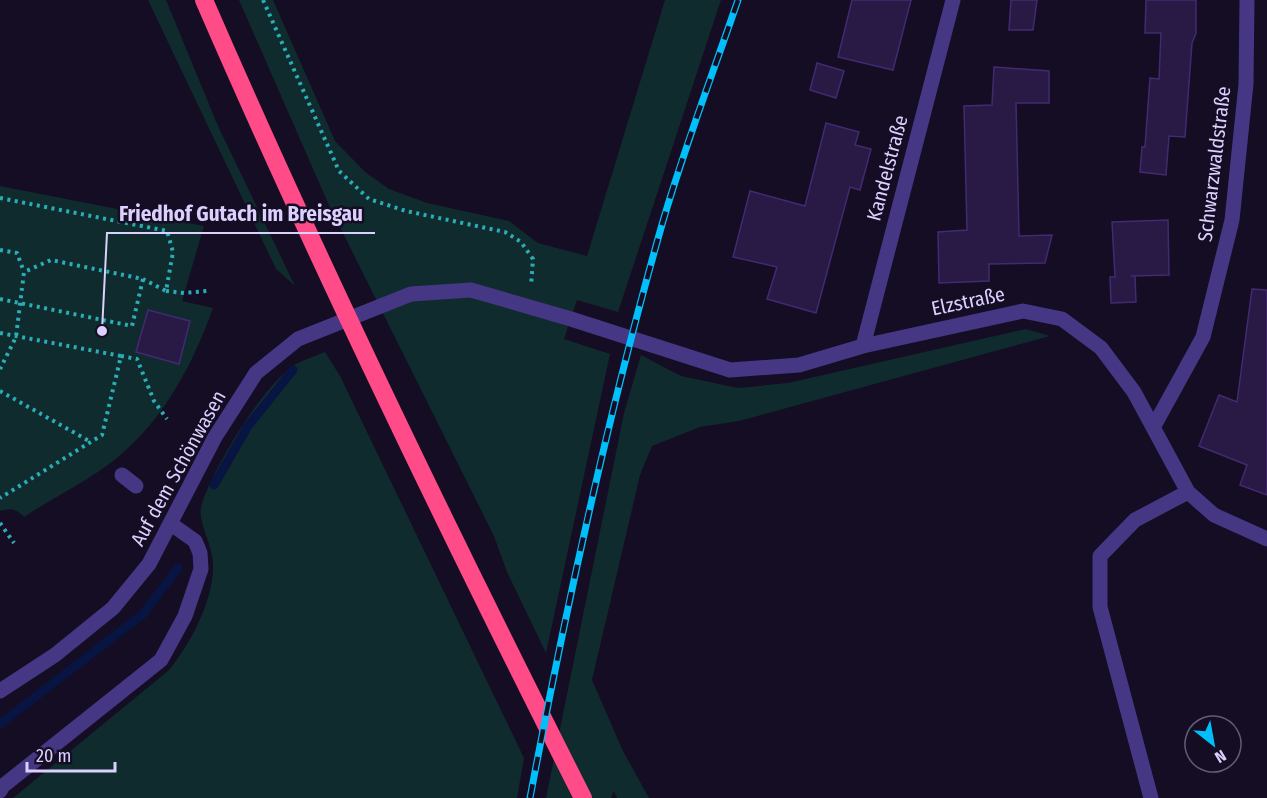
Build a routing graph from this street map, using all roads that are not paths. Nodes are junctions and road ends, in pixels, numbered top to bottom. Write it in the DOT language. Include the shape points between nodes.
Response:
graph roads {
  1 [pos="204,0"];
  2 [pos="953,0"];
  3 [pos="1247,0"];
  4 [pos="862,346"];
  5 [pos="688,355"];
  6 [pos="1154,426"];
  7 [pos="122,475"];
  8 [pos="136,486"];
  9 [pos="1188,492"];
  10 [pos="171,524"];
  11 [pos="1267,539"];
  12 [pos="0,690"];
  13 [pos="0,791"];
  14 [pos="583,798"];
  15 [pos="1151,798"];
  1 -- 14 [label="highway" via="325,271"];
  2 -- 4 [label="street, Kandelstraße"];
  3 -- 6 [label="street, Schwarzwaldstraße" via="1246,84 1232,220 1203,337"];
  4 -- 5 [label="street, Elzstraße" via="800,365 730,370"];
  4 -- 6 [label="street, Elzstraße" via="1023,311 1062,319 1101,348"];
  5 -- 10 [label="street, Auf dem Schönwasen" via="471,290 411,294 298,339 256,373 214,437"];
  6 -- 9 [label="street, Elzstraße"];
  7 -- 8 [label="street"];
  9 -- 11 [label="street, Elzstraße" via="1214,515"];
  9 -- 15 [label="street" via="1135,520 1100,556 1100,607"];
  10 -- 12 [label="street, Auf dem Schönwasen" via="149,564 113,608 55,655"];
  10 -- 13 [label="street" via="195,541 201,569 185,616 161,660"];
}
